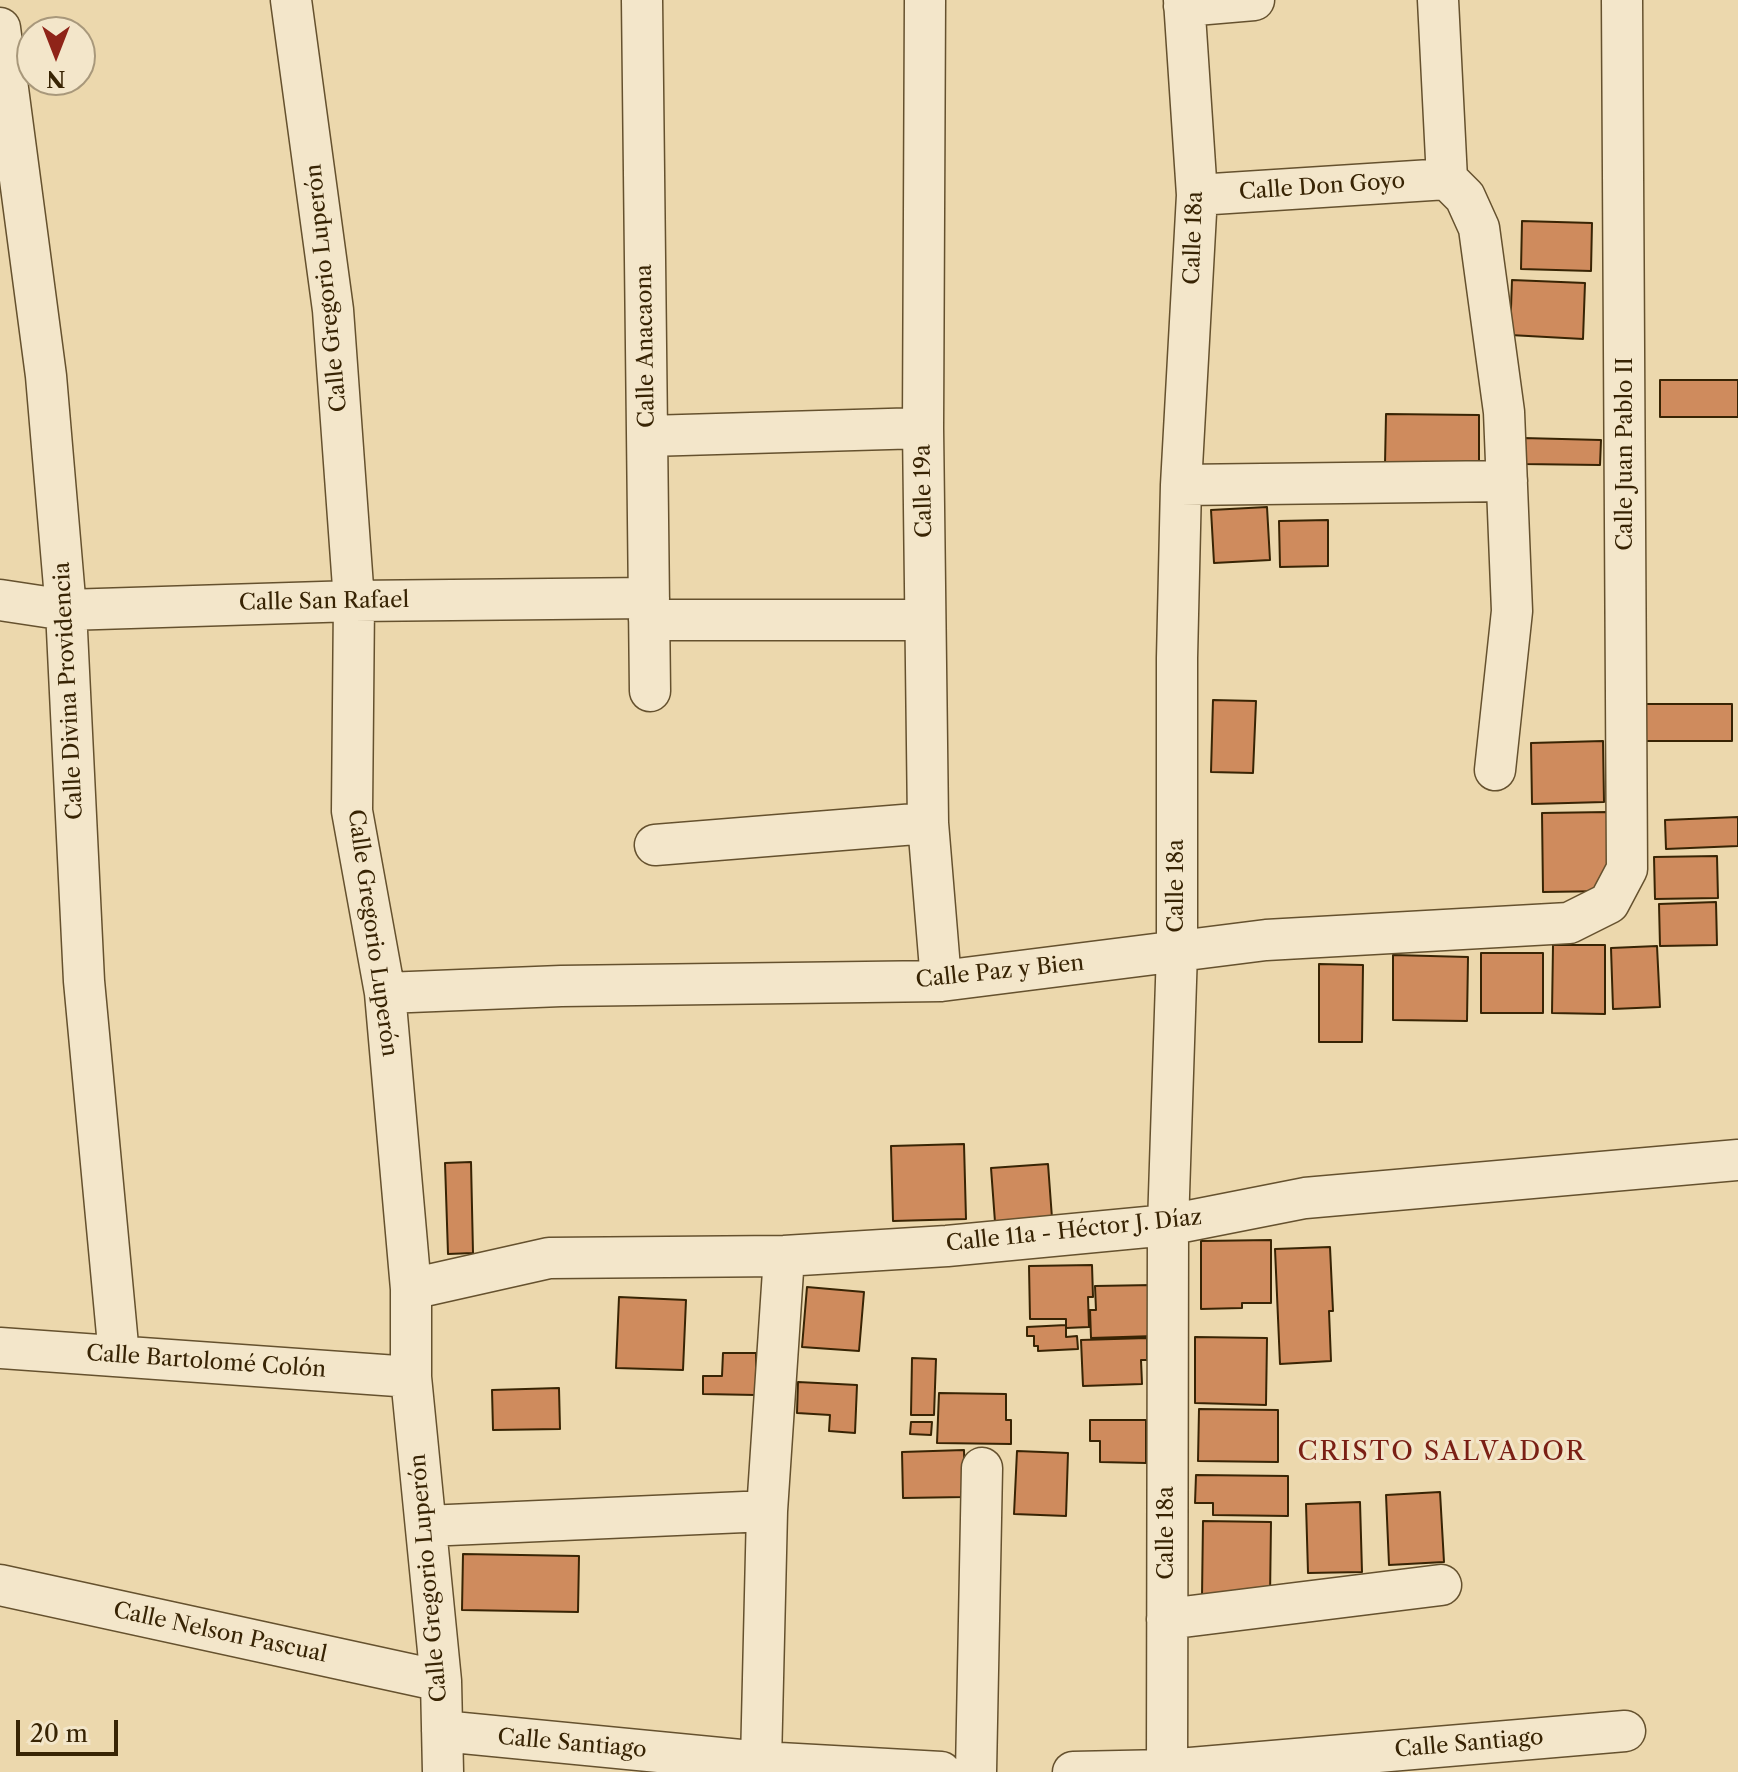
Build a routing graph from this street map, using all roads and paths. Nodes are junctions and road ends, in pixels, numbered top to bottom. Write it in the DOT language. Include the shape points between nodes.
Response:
graph roads {
  1 [pos="291,0"];
  2 [pos="642,0"];
  3 [pos="925,0"];
  4 [pos="1254,0"];
  5 [pos="1438,0"];
  6 [pos="1622,0"];
  7 [pos="1184,3"];
  8 [pos="0,28"];
  9 [pos="1447,179"];
  10 [pos="1197,195"];
  11 [pos="923,428"];
  12 [pos="648,436"];
  13 [pos="1507,481"];
  14 [pos="1181,485"];
  15 [pos="0,600"];
  16 [pos="354,601"];
  17 [pos="649,609"];
  18 [pos="66,610"];
  19 [pos="925,620"];
  20 [pos="650,691"];
  21 [pos="1495,770"];
  22 [pos="928,823"];
  23 [pos="655,845"];
  24 [pos="1609,903"];
  25 [pos="1177,951"];
  26 [pos="941,981"];
  27 [pos="385,993"];
  28 [pos="1738,1160"];
  29 [pos="1168,1225"];
  30 [pos="784,1256"];
  31 [pos="411,1289"];
  32 [pos="0,1348"];
  33 [pos="119,1356"];
  34 [pos="411,1377"];
  35 [pos="982,1468"];
  36 [pos="767,1511"];
  37 [pos="426,1526"];
  38 [pos="0,1585"];
  39 [pos="1441,1585"];
  40 [pos="1167,1619"];
  41 [pos="441,1681"];
  42 [pos="442,1731"];
  43 [pos="1625,1731"];
  44 [pos="761,1762"];
  45 [pos="1167,1771"];
  46 [pos="443,1772"];
  47 [pos="941,1772"];
  48 [pos="976,1772"];
  49 [pos="1073,1772"];
  1 -- 16 [label="street, Calle Gregorio Luperón" via="333,310"];
  2 -- 12 [label="street, Calle Anacaona"];
  3 -- 11 [label="street, Calle 19a"];
  4 -- 7 [label="street"];
  5 -- 9 [label="street"];
  6 -- 24 [label="street, Calle Juan Pablo II" via="1627,869"];
  7 -- 10 [label="street, Calle 18a"];
  8 -- 18 [label="street, Calle Divina Providencia" via="46,376"];
  9 -- 10 [label="street, Calle Don Goyo"];
  9 -- 13 [label="street" via="1465,197 1479,228 1504,412"];
  10 -- 14 [label="street, Calle 18a"];
  11 -- 12 [label="street"];
  11 -- 19 [label="street, Calle 19a"];
  12 -- 17 [label="street, Calle Anacaona"];
  13 -- 14 [label="street"];
  13 -- 21 [label="street" via="1512,611"];
  14 -- 25 [label="street, Calle 18a"];
  15 -- 18 [label="street, Calle San Rafael"];
  16 -- 17 [label="street, Calle San Rafael"];
  16 -- 18 [label="street, Calle San Rafael"];
  16 -- 27 [label="street, Calle Gregorio Luperón" via="352,811"];
  17 -- 19 [label="street, Calle San Rafael"];
  17 -- 20 [label="street, Calle Anacaona"];
  18 -- 33 [label="street, Calle Divina Providencia" via="84,981"];
  19 -- 22 [label="street, Calle 19a"];
  22 -- 23 [label="street"];
  22 -- 26 [label="street, Calle 19a"];
  24 -- 25 [label="street, Calle Paz y Bien" via="1569,923 1266,940"];
  25 -- 26 [label="street, Calle Paz y Bien"];
  25 -- 29 [label="street, Calle 18a"];
  26 -- 27 [label="street, Calle Paz y Bien"];
  27 -- 31 [label="street, Calle Gregorio Luperón"];
  28 -- 29 [label="street, Calle 11a - Héctor J. Díaz" via="1305,1198"];
  29 -- 30 [label="street, Calle 11a - Héctor J. Díaz"];
  29 -- 40 [label="street, Calle 18a"];
  30 -- 31 [label="street, Calle 11a - Héctor J. Díaz" via="549,1258"];
  30 -- 36 [label="street"];
  31 -- 34 [label="street, Calle Gregorio Luperón"];
  32 -- 33 [label="street, Calle Bartolomé Colón"];
  33 -- 34 [label="street, Calle Bartolomé Colón"];
  34 -- 37 [label="street, Calle Gregorio Luperón"];
  35 -- 48 [label="street"];
  36 -- 37 [label="street"];
  36 -- 44 [label="street"];
  37 -- 41 [label="street, Calle Gregorio Luperón"];
  38 -- 41 [label="street, Calle Nelson Pascual"];
  39 -- 40 [label="street"];
  40 -- 45 [label="street, Calle 18a"];
  41 -- 42 [label="street, Calle Gregorio Luperón"];
  42 -- 44 [label="street, Calle Santiago"];
  42 -- 46 [label="street, Calle Gregorio Luperón"];
  43 -- 45 [label="street, Calle Santiago"];
  44 -- 47 [label="street, Calle Santiago"];
  45 -- 49 [label="street, Calle Santiago"];
}
